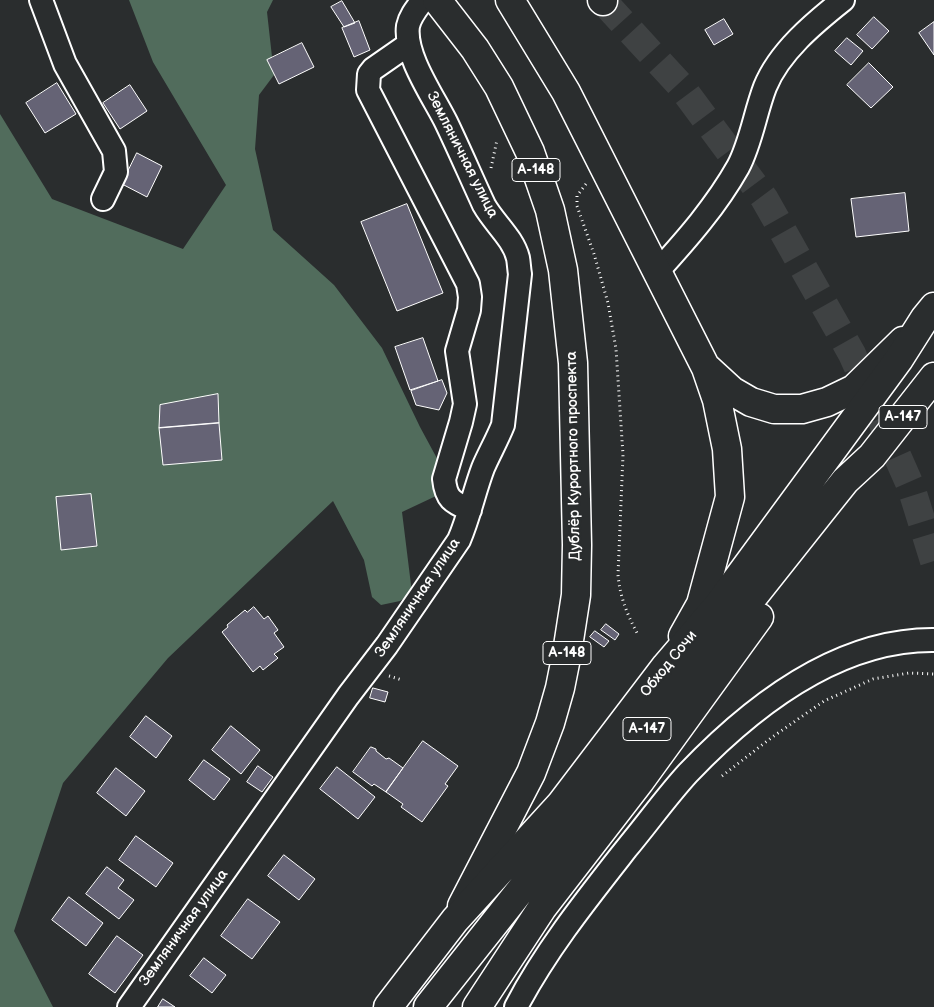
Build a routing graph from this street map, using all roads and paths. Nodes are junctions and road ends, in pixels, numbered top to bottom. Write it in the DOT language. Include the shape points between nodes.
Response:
graph roads {
  1 [pos="41,0"];
  2 [pos="423,0"];
  3 [pos="437,0"];
  4 [pos="510,0"];
  5 [pos="843,0"];
  6 [pos="409,44"];
  7 [pos="497,140"];
  8 [pos="491,170"];
  9 [pos="103,198"];
  10 [pos="656,272"];
  11 [pos="929,313"];
  12 [pos="706,368"];
  13 [pos="934,377"];
  14 [pos="872,456"];
  15 [pos="470,510"];
  16 [pos="934,640"];
  17 [pos="666,666"];
  18 [pos="934,674"];
  19 [pos="722,776"];
  20 [pos="455,920"];
  21 [pos="129,1007"];
  22 [pos="388,1007"];
  23 [pos="428,1007"];
  24 [pos="477,1007"];
  25 [pos="516,1007"];
  1 -- 9 [label="street" via="65,64 114,151 116,172"];
  2 -- 6 [label="street, Земляничная улица" via="411,16"];
  3 -- 20 [label="main road, Дублёр Курортного проспекта / А-148" via="475,49 499,87 530,152 550,210 564,270 573,363 578,546 576,595 567,653 550,723 531,773"];
  4 -- 10 [label="main road" via="566,92"];
  5 -- 10 [label="street" via="819,19 778,63 765,85 747,144 730,180 699,225"];
  6 -- 15 [label="street, Земляничная улица" via="484,205 512,244 518,258 520,274 502,425 483,468"];
  6 -- 15 [label="street" via="373,69 369,74 368,90 468,284 469,310 458,350 465,404 444,479 453,503"];
  7 -- 8 [label="path"];
  10 -- 12 [label="main road"];
  11 -- 12 [label="main road, А-147" via="854,389 802,409 774,409 751,402 732,391"];
  11 -- 17 [label="main road, Обход Сочи / А-147" via="899,359 719,604"];
  12 -- 17 [label="main road, А-147" via="717,400 727,449 730,498 701,604"];
  13 -- 14 [label="main road, А-147"];
  14 -- 23 [label="main road, А-147" via="845,481 820,512"];
  14 -- 24 [label="main road, А-147" via="832,520 542,908"];
  15 -- 21 [label="street, Земляничная улица" via="459,540 438,572"];
  16 -- 25 [label="street" via="908,641 847,657 768,701 736,726 687,774 589,895 551,948"];
  17 -- 20 [label="main road, Обход Сочи / А-147" via="561,804"];
  18 -- 19 [label="path" via="909,673 872,679 824,701"];
  20 -- 22 [label="main road, Обход Сочи / А-147"];
}
